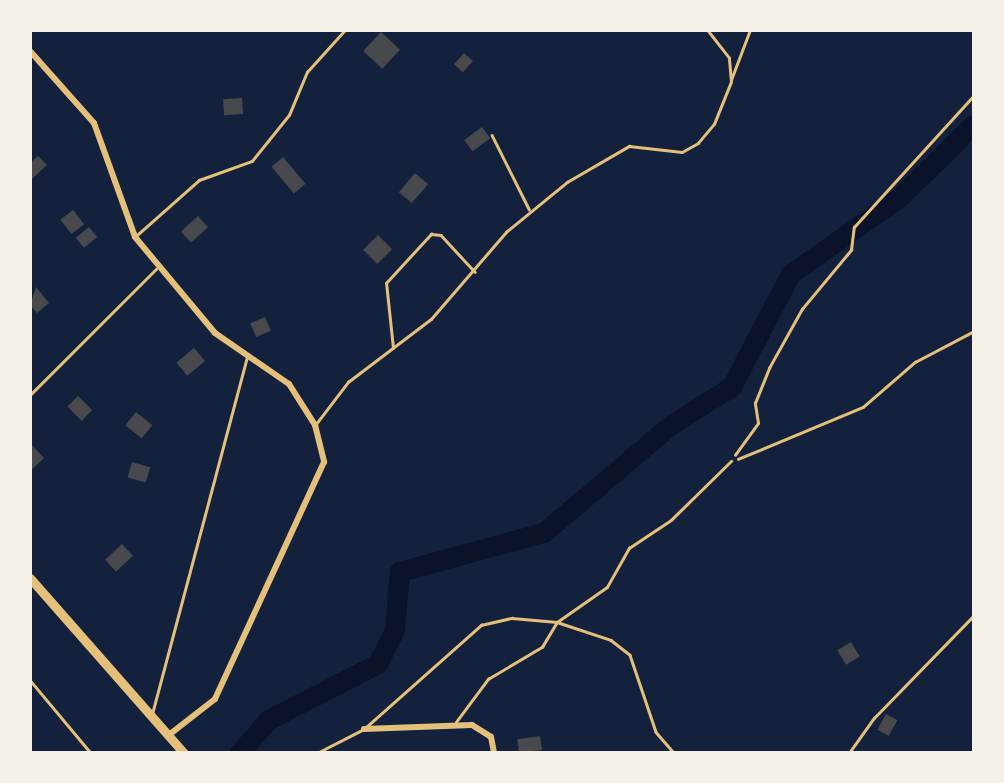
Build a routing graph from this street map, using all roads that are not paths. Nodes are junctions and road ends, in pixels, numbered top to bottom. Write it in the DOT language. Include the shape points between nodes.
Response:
graph roads {
  1 [pos="345,30"];
  2 [pos="707,30"];
  3 [pos="750,30"];
  4 [pos="30,51"];
  5 [pos="730,82"];
  6 [pos="492,135"];
  7 [pos="530,210"];
  8 [pos="135,237"];
  9 [pos="158,268"];
  10 [pos="476,273"];
  11 [pos="393,348"];
  12 [pos="248,356"];
  13 [pos="30,395"];
  14 [pos="315,425"];
  15 [pos="732,461"];
  16 [pos="30,578"];
  17 [pos="974,615"];
  18 [pos="557,622"];
  19 [pos="30,680"];
  20 [pos="150,716"];
  21 [pos="456,724"];
  22 [pos="364,729"];
  23 [pos="168,736"];
  24 [pos="91,753"];
  25 [pos="184,753"];
  26 [pos="317,753"];
  27 [pos="494,753"];
  28 [pos="674,753"];
  29 [pos="849,753"];
  1 -- 8 [label="lane" via="307,72 289,115 252,161 199,180"];
  2 -- 5 [label="lane" via="729,58"];
  3 -- 5 [label="lane"];
  4 -- 8 [label="street" via="94,123"];
  5 -- 7 [label="lane" via="714,124 698,143 682,152 629,146 612,152"];
  6 -- 7 [label="lane"];
  7 -- 10 [label="lane"];
  8 -- 9 [label="street"];
  9 -- 12 [label="street" via="215,332"];
  9 -- 13 [label="lane"];
  10 -- 11 [label="lane"];
  10 -- 11 [label="lane" via="442,234 431,234 386,283"];
  11 -- 14 [label="lane" via="348,382"];
  12 -- 14 [label="street" via="289,384"];
  12 -- 20 [label="lane" via="191,586 161,663 162,696"];
  14 -- 23 [label="street" via="324,462 318,485 254,622 216,699"];
  15 -- 18 [label="lane" via="671,520 629,548 606,588"];
  16 -- 20 [label="main road"];
  17 -- 29 [label="lane"];
  18 -- 21 [label="lane" via="542,647 488,679"];
  18 -- 22 [label="lane" via="512,618 481,625"];
  18 -- 28 [label="lane" via="630,655 656,732"];
  19 -- 24 [label="lane"];
  20 -- 23 [label="main road"];
  21 -- 22 [label="street"];
  21 -- 27 [label="street" via="484,730"];
  22 -- 26 [label="lane"];
  23 -- 25 [label="main road"];
}
